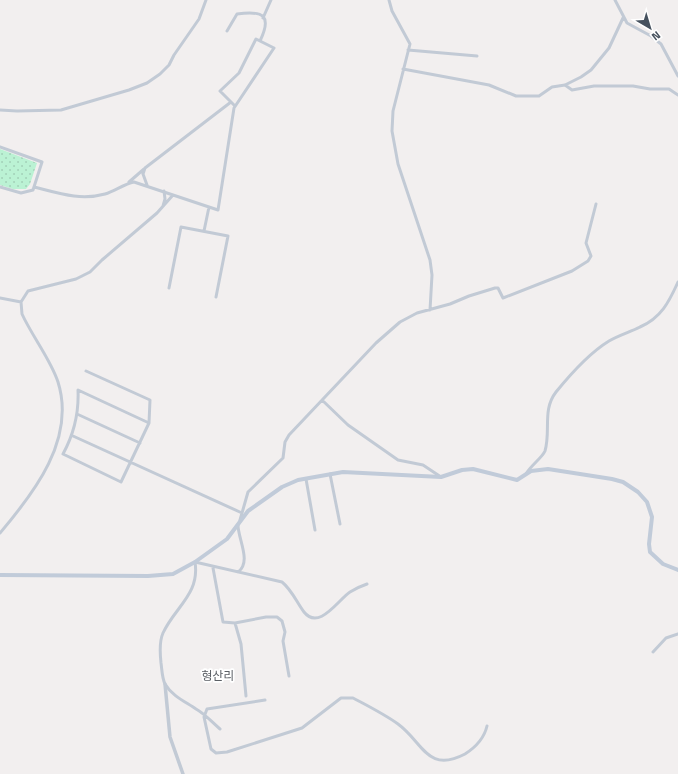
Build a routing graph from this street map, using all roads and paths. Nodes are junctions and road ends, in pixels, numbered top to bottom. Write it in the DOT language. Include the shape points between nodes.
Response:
graph roads {
  1 [pos="206,0"];
  2 [pos="271,0"];
  3 [pos="389,0"];
  4 [pos="615,0"];
  5 [pos="263,18"];
  6 [pos="623,18"];
  7 [pos="227,31"];
  8 [pos="260,41"];
  9 [pos="408,50"];
  10 [pos="477,56"];
  11 [pos="403,69"];
  12 [pos="678,76"];
  13 [pos="565,85"];
  14 [pos="678,95"];
  15 [pos="231,102"];
  16 [pos="235,106"];
  17 [pos="0,110"];
  18 [pos="0,147"];
  19 [pos="146,168"];
  20 [pos="126,185"];
  21 [pos="149,186"];
  22 [pos="0,187"];
  23 [pos="34,187"];
  24 [pos="164,191"];
  25 [pos="173,194"];
  26 [pos="596,204"];
  27 [pos="163,206"];
  28 [pos="209,207"];
  29 [pos="204,232"];
  30 [pos="678,282"];
  31 [pos="169,288"];
  32 [pos="216,297"];
  33 [pos="0,298"];
  34 [pos="21,302"];
  35 [pos="430,310"];
  36 [pos="86,371"];
  37 [pos="322,400"];
  38 [pos="77,414"];
  39 [pos="149,423"];
  40 [pos="72,436"];
  41 [pos="140,443"];
  42 [pos="131,463"];
  43 [pos="330,474"];
  44 [pos="526,474"];
  45 [pos="442,477"];
  46 [pos="306,479"];
  47 [pos="242,513"];
  48 [pos="239,521"];
  49 [pos="340,524"];
  50 [pos="316,530"];
  51 [pos="0,533"];
  52 [pos="194,562"];
  53 [pos="213,568"];
  54 [pos="678,570"];
  55 [pos="238,572"];
  56 [pos="0,575"];
  57 [pos="367,584"];
  58 [pos="235,623"];
  59 [pos="678,634"];
  60 [pos="653,652"];
  61 [pos="289,676"];
  62 [pos="165,684"];
  63 [pos="246,696"];
  64 [pos="265,700"];
  65 [pos="205,715"];
  66 [pos="487,726"];
  67 [pos="220,729"];
  68 [pos="183,774"];
  1 -- 17 [label="street" via="200,18 169,65 147,83 61,110"];
  2 -- 5 [label="street"];
  3 -- 9 [label="street" via="392,11 410,44"];
  4 -- 6 [label="street"];
  5 -- 7 [label="street" via="255,13 237,14"];
  5 -- 8 [label="street" via="267,25"];
  6 -- 12 [label="street" via="661,44"];
  6 -- 13 [label="street" via="612,44 596,65 581,78"];
  8 -- 15 [label="street" via="256,39 239,73 220,91"];
  8 -- 16 [label="street" via="274,48"];
  9 -- 10 [label="street"];
  9 -- 11 [label="street"];
  11 -- 13 [label="street" via="489,85 516,96 539,96 552,86"];
  11 -- 35 [label="street" via="393,110 392,131 398,164 430,260"];
  13 -- 14 [label="street" via="572,90 600,85 669,89"];
  15 -- 16 [label="street"];
  15 -- 19 [label="street"];
  16 -- 28 [label="street" via="218,210"];
  18 -- 23 [label="street" via="42,162"];
  19 -- 20 [label="street"];
  19 -- 21 [label="street" via="143,174"];
  20 -- 21 [label="street" via="134,182"];
  20 -- 23 [label="street" via="110,193 85,198"];
  21 -- 24 [label="street"];
  22 -- 23 [label="street" via="21,193 33,190"];
  24 -- 25 [label="street"];
  24 -- 27 [label="street"];
  25 -- 27 [label="street"];
  25 -- 28 [label="street"];
  26 -- 35 [label="street" via="586,244 591,256 579,268 504,298 498,288 495,288"];
  27 -- 34 [label="street" via="153,218 90,272 76,279 30,290"];
  28 -- 29 [label="street"];
  29 -- 31 [label="street" via="181,227"];
  29 -- 32 [label="street" via="228,236"];
  30 -- 44 [label="street" via="668,304 657,316 641,327 604,344 554,395 548,408 545,451 530,466"];
  33 -- 34 [label="street"];
  34 -- 51 [label="street" via="22,314 57,381 60,395 60,425 54,450 39,482 29,499"];
  35 -- 37 [label="street" via="410,315 390,330"];
  36 -- 39 [label="street" via="150,400"];
  37 -- 45 [label="street" via="352,428 398,460 423,465"];
  37 -- 47 [label="street" via="286,439 284,455 280,461 251,488"];
  38 -- 39 [label="street" via="78,390"];
  38 -- 40 [label="street"];
  38 -- 41 [label="street"];
  39 -- 41 [label="street"];
  40 -- 42 [label="street"];
  40 -- 42 [label="street" via="63,454 122,482"];
  41 -- 42 [label="street"];
  42 -- 47 [label="street"];
  43 -- 45 [label="main road" via="358,472"];
  43 -- 46 [label="main road"];
  43 -- 49 [label="street"];
  44 -- 45 [label="main road" via="513,480 488,472 466,469"];
  44 -- 54 [label="main road" via="534,470 552,470 623,482 644,498 651,511 650,552 663,564"];
  46 -- 48 [label="main road" via="282,487 248,511"];
  46 -- 50 [label="street"];
  47 -- 48 [label="street"];
  48 -- 52 [label="main road" via="227,539"];
  48 -- 55 [label="street" via="238,532 244,559"];
  52 -- 53 [label="street"];
  52 -- 56 [label="main road" via="176,573 158,576"];
  52 -- 62 [label="street" via="194,588 162,634 160,658"];
  53 -- 55 [label="street"];
  53 -- 58 [label="street" via="223,622"];
  55 -- 57 [label="street" via="287,585 305,613 313,618 323,617 350,592"];
  58 -- 61 [label="street" via="266,617 277,617 282,621 285,628 283,641"];
  58 -- 63 [label="street" via="241,644"];
  59 -- 60 [label="street" via="666,638"];
  62 -- 65 [label="street" via="181,700"];
  62 -- 68 [label="street" via="170,737"];
  64 -- 65 [label="street" via="207,709"];
  65 -- 66 [label="street" via="210,746 218,753 302,728 341,698 352,698 400,726 428,756 438,762 454,760 468,752 480,742"];
  65 -- 67 [label="street"];
}
